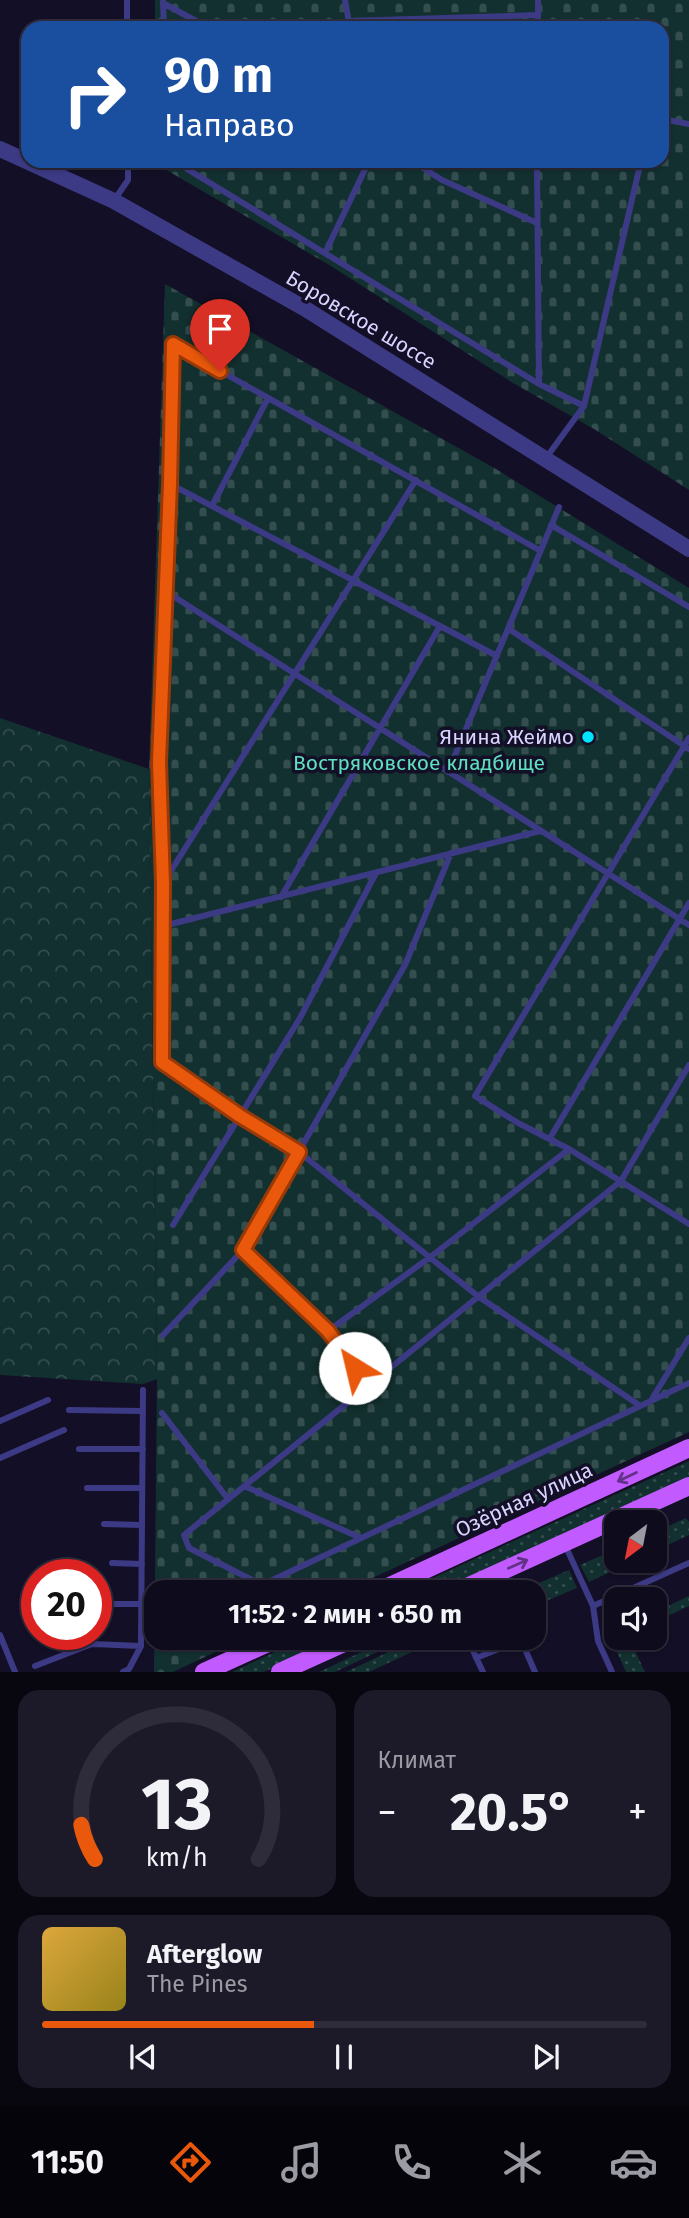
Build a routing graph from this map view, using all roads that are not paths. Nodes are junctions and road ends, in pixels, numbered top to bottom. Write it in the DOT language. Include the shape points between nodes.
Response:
graph roads {
  1 [pos="127,0"];
  2 [pos="345,0"];
  3 [pos="538,0"];
  4 [pos="163,1"];
  5 [pos="538,15"];
  6 [pos="127,21"];
  7 [pos="163,21"];
  8 [pos="197,21"];
  9 [pos="349,21"];
  10 [pos="425,21"];
  11 [pos="538,21"];
  12 [pos="669,120"];
  13 [pos="689,124"];
  14 [pos="0,149"];
  15 [pos="21,159"];
  16 [pos="42,168"];
  17 [pos="128,168"];
  18 [pos="185,168"];
  19 [pos="366,168"];
  20 [pos="423,168"];
  21 [pos="537,168"];
  22 [pos="639,168"];
  23 [pos="114,201"];
  24 [pos="537,223"];
  25 [pos="325,253"];
  26 [pos="539,384"];
  27 [pos="268,398"];
  28 [pos="584,406"];
  29 [pos="545,459"];
  30 [pos="416,480"];
  31 [pos="170,484"];
  32 [pos="212,506"];
  33 [pos="559,508"];
  34 [pos="551,525"];
  35 [pos="540,550"];
  36 [pos="689,550"];
  37 [pos="354,580"];
  38 [pos="165,592"];
  39 [pos="689,607"];
  40 [pos="440,626"];
  41 [pos="509,629"];
  42 [pos="497,656"];
  43 [pos="295,674"];
  44 [pos="380,729"];
  45 [pos="689,738"];
  46 [pos="687,748"];
  47 [pos="448,772"];
  48 [pos="540,831"];
  49 [pos="451,853"];
  50 [pos="376,873"];
  51 [pos="608,874"];
  52 [pos="163,884"];
  53 [pos="281,897"];
  54 [pos="689,903"];
  55 [pos="679,919"];
  56 [pos="689,925"];
  57 [pos="163,926"];
  58 [pos="689,1065"];
  59 [pos="686,1078"];
  60 [pos="240,1116"];
  61 [pos="550,1138"];
  62 [pos="569,1149"];
  63 [pos="299,1152"];
  64 [pos="621,1181"];
  65 [pos="173,1224"];
  66 [pos="689,1224"];
  67 [pos="243,1250"];
  68 [pos="429,1258"];
  69 [pos="479,1297"];
  70 [pos="328,1331"];
  71 [pos="163,1335"];
  72 [pos="689,1338"];
  73 [pos="689,1382"];
  74 [pos="368,1386"];
  75 [pos="143,1390"];
  76 [pos="652,1399"];
  77 [pos="48,1400"];
  78 [pos="639,1405"];
  79 [pos="69,1410"];
  80 [pos="143,1411"];
  81 [pos="162,1413"];
  82 [pos="0,1421"];
  83 [pos="64,1430"];
  84 [pos="689,1448"];
  85 [pos="79,1449"];
  86 [pos="143,1449"];
  87 [pos="0,1458"];
  88 [pos="244,1486"];
  89 [pos="689,1486"];
  90 [pos="87,1488"];
  91 [pos="142,1488"];
  92 [pos="228,1499"];
  93 [pos="104,1524"];
  94 [pos="142,1525"];
  95 [pos="361,1538"];
  96 [pos="564,1543"];
  97 [pos="112,1563"];
  98 [pos="689,1563"];
  99 [pos="142,1564"];
  100 [pos="403,1580"];
  101 [pos="482,1580"];
  102 [pos="112,1604"];
  103 [pos="141,1604"];
  104 [pos="593,1606"];
  105 [pos="0,1635"];
  106 [pos="141,1646"];
  107 [pos="253,1650"];
  108 [pos="329,1650"];
  109 [pos="472,1650"];
  110 [pos="476,1658"];
  111 [pos="35,1666"];
  112 [pos="15,1672"];
  113 [pos="123,1672"];
  114 [pos="204,1672"];
  115 [pos="280,1672"];
  116 [pos="483,1672"];
  117 [pos="536,1672"];
  118 [pos="612,1672"];
  1 -- 6 [label="lane"];
  2 -- 9 [label="lane"];
  3 -- 5 [label="lane"];
  4 -- 7 [label="lane"];
  4 -- 8 [label="lane"];
  5 -- 10 [label="lane"];
  5 -- 11 [label="lane"];
  12 -- 13 [label="lane"];
  14 -- 15 [label="street, Боровское шоссе"];
  16 -- 23 [label="street, Боровское шоссе"];
  17 -- 23 [label="lane" via="128,180"];
  18 -- 25 [label="lane"];
  19 -- 25 [label="lane"];
  20 -- 24 [label="lane"];
  21 -- 24 [label="lane"];
  22 -- 28 [label="lane"];
  23 -- 29 [label="street, Боровское шоссе" via="303,309"];
  24 -- 26 [label="lane"];
  25 -- 26 [label="lane"];
  26 -- 28 [label="lane"];
  27 -- 30 [label="lane"];
  27 -- 31 [label="lane" via="173,344"];
  27 -- 32 [label="lane"];
  28 -- 29 [label="lane"];
  29 -- 36 [label="street, Боровское шоссе"];
  30 -- 35 [label="lane"];
  30 -- 37 [label="lane"];
  31 -- 32 [label="lane"];
  31 -- 38 [label="lane"];
  32 -- 37 [label="lane"];
  33 -- 34 [label="lane"];
  34 -- 35 [label="lane"];
  34 -- 39 [label="lane"];
  35 -- 41 [label="lane"];
  37 -- 40 [label="lane"];
  37 -- 43 [label="lane"];
  38 -- 43 [label="lane"];
  38 -- 52 [label="lane" via="159,762"];
  40 -- 42 [label="lane"];
  40 -- 44 [label="lane"];
  41 -- 42 [label="lane"];
  41 -- 46 [label="lane"];
  42 -- 47 [label="lane"];
  43 -- 44 [label="lane"];
  43 -- 52 [label="lane"];
  44 -- 47 [label="lane"];
  44 -- 53 [label="lane"];
  45 -- 46 [label="lane"];
  46 -- 51 [label="lane"];
  47 -- 48 [label="lane"];
  48 -- 49 [label="lane"];
  48 -- 51 [label="lane"];
  49 -- 50 [label="lane"];
  49 -- 63 [label="lane" via="405,965"];
  50 -- 53 [label="lane"];
  50 -- 60 [label="lane" via="300,1018"];
  51 -- 55 [label="lane"];
  51 -- 61 [label="lane" via="475,1096"];
  52 -- 57 [label="lane"];
  53 -- 57 [label="lane"];
  54 -- 55 [label="lane"];
  55 -- 56 [label="lane"];
  55 -- 61 [label="lane"];
  57 -- 60 [label="lane" via="162,1062"];
  58 -- 59 [label="lane"];
  59 -- 64 [label="lane"];
  60 -- 63 [label="lane"];
  60 -- 65 [label="lane"];
  61 -- 62 [label="lane"];
  62 -- 64 [label="lane"];
  62 -- 68 [label="lane"];
  63 -- 67 [label="lane"];
  63 -- 68 [label="lane"];
  64 -- 66 [label="lane"];
  64 -- 69 [label="lane"];
  67 -- 70 [label="lane"];
  67 -- 71 [label="lane"];
  68 -- 69 [label="lane"];
  68 -- 70 [label="lane"];
  69 -- 74 [label="lane"];
  69 -- 78 [label="lane"];
  70 -- 74 [label="lane"];
  72 -- 76 [label="lane"];
  73 -- 76 [label="lane"];
  74 -- 88 [label="lane"];
  75 -- 80 [label="lane"];
  76 -- 78 [label="lane"];
  77 -- 82 [label="lane"];
  78 -- 95 [label="lane"];
  79 -- 80 [label="lane"];
  80 -- 86 [label="lane"];
  81 -- 92 [label="lane"];
  83 -- 87 [label="lane"];
  84 -- 100 [label="main road, Озёрная улица, one-way"];
  85 -- 86 [label="lane"];
  86 -- 91 [label="lane"];
  88 -- 92 [label="lane"];
  88 -- 95 [label="lane"];
  89 -- 96 [label="main road"];
  90 -- 91 [label="lane"];
  91 -- 94 [label="lane"];
  92 -- 95 [label="lane" via="184,1535 189,1548 262,1585"];
  93 -- 94 [label="lane"];
  94 -- 99 [label="lane"];
  101 -- 96 [label="main road, one-way"];
  96 -- 104 [label="lane"];
  97 -- 99 [label="lane"];
  98 -- 104 [label="lane"];
  99 -- 103 [label="lane"];
  102 -- 103 [label="lane"];
  103 -- 106 [label="lane"];
  104 -- 118 [label="lane" via="598,1641"];
  105 -- 112 [label="lane"];
  106 -- 111 [label="lane" via="92,1644"];
  106 -- 113 [label="lane"];
  107 -- 114 [label="main road"];
  108 -- 115 [label="main road"];
  109 -- 110 [label="lane"];
  110 -- 116 [label="lane"];
  110 -- 117 [label="lane" via="521,1640"];
}
